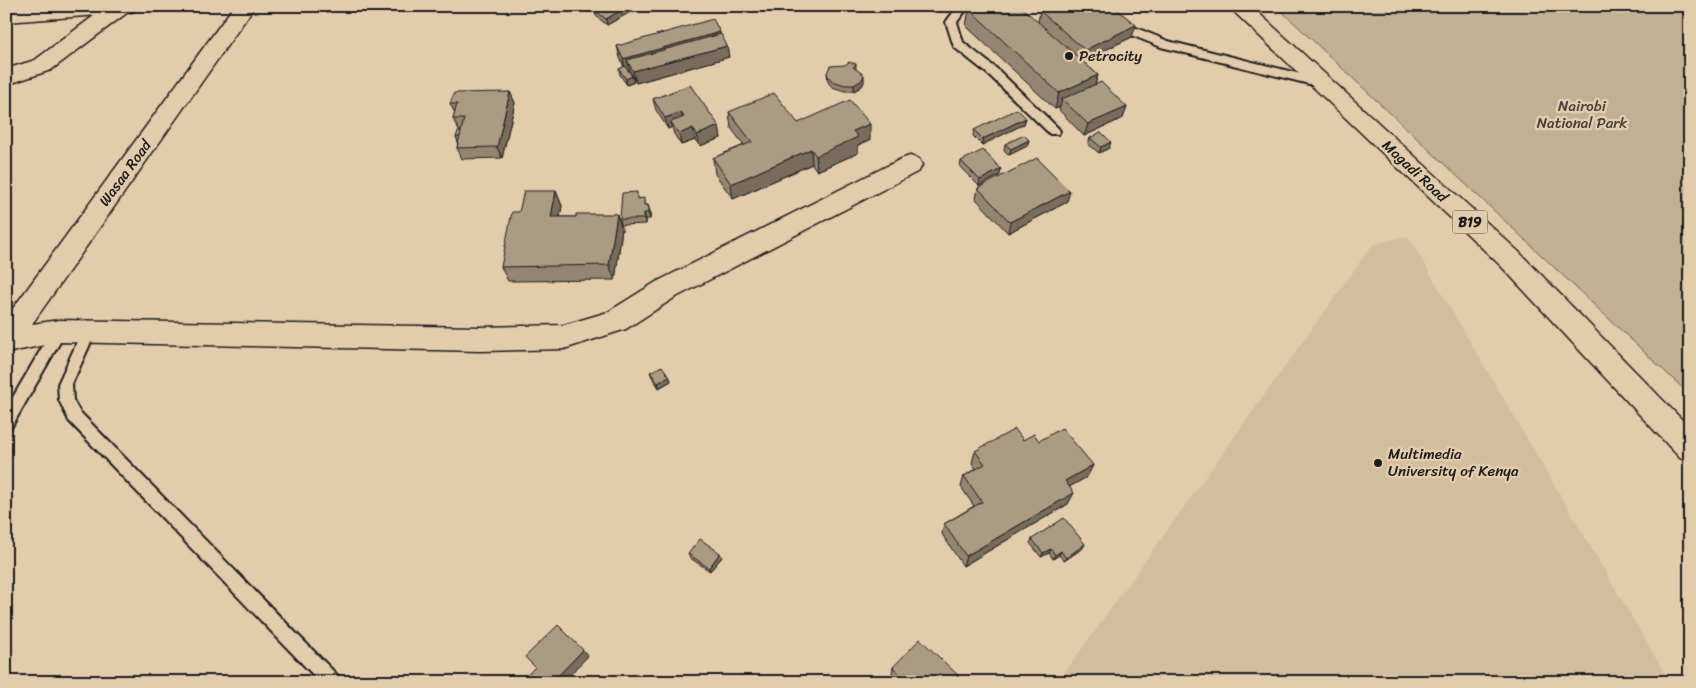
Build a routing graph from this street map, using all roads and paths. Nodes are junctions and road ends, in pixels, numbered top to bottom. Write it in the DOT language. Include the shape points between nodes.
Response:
graph roads {
  1 [pos="126,6"];
  2 [pos="245,6"];
  3 [pos="964,6"];
  4 [pos="1098,6"];
  5 [pos="1238,6"];
  6 [pos="120,7"];
  7 [pos="6,15"];
  8 [pos="6,77"];
  9 [pos="1321,83"];
  10 [pos="1054,131"];
  11 [pos="910,165"];
  12 [pos="60,331"];
  13 [pos="88,331"];
  14 [pos="6,341"];
  15 [pos="6,423"];
  16 [pos="1690,449"];
  17 [pos="332,682"];
  1 -- 6 [label="main road"];
  2 -- 14 [label="main road, Wasaa Road"];
  3 -- 10 [label="lane" via="950,22 958,44 993,72"];
  4 -- 9 [label="lane" via="1130,30 1166,44"];
  5 -- 9 [label="main road, Magadi Road / B19"];
  6 -- 7 [label="main road"];
  6 -- 8 [label="main road" via="43,65"];
  9 -- 16 [label="main road, Magadi Road / B19" via="1510,259"];
  11 -- 13 [label="main road" via="665,290 616,321 564,337 480,339"];
  12 -- 13 [label="main road"];
  12 -- 14 [label="main road"];
  12 -- 15 [label="lane"];
  13 -- 17 [label="lane" via="65,384 66,400 74,416"];
}
